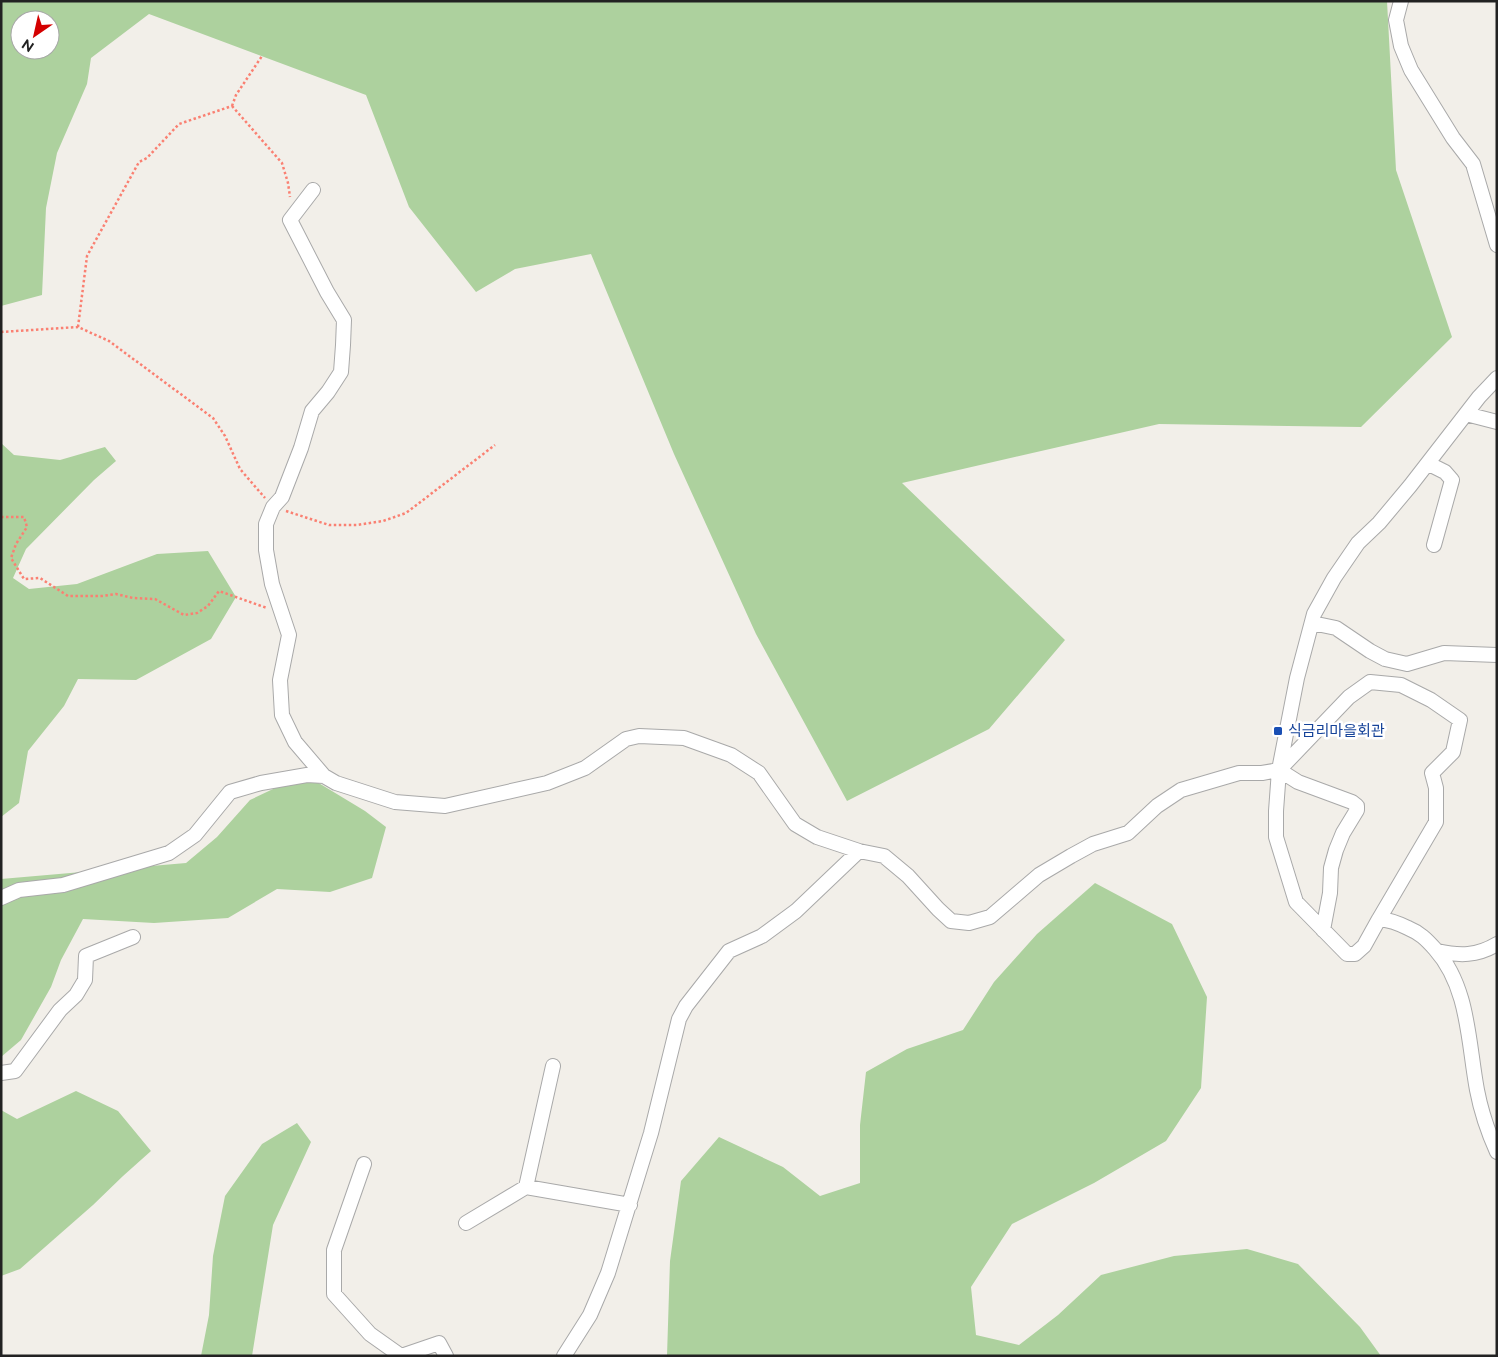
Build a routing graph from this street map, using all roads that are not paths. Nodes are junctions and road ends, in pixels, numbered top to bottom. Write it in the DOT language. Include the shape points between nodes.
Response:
graph roads {
  1 [pos="1401,1"];
  2 [pos="313,190"];
  3 [pos="1497,245"];
  4 [pos="1497,378"];
  5 [pos="1466,414"];
  6 [pos="1497,422"];
  7 [pos="1429,464"];
  8 [pos="1434,546"];
  9 [pos="1312,623"];
  10 [pos="1497,655"];
  11 [pos="1279,770"];
  12 [pos="324,776"];
  13 [pos="859,851"];
  14 [pos="1,898"];
  15 [pos="1379,919"];
  16 [pos="1323,930"];
  17 [pos="134,937"];
  18 [pos="1497,944"];
  19 [pos="1437,951"];
  20 [pos="553,1066"];
  21 [pos="1,1073"];
  22 [pos="1497,1152"];
  23 [pos="364,1164"];
  24 [pos="526,1187"];
  25 [pos="630,1204"];
  26 [pos="466,1223"];
  27 [pos="565,1355"];
  28 [pos="401,1356"];
  29 [pos="446,1356"];
  1 -- 3 [label="street" via="1396,20 1401,46 1411,70 1472,164"];
  2 -- 12 [label="street" via="290,220 344,320 341,372 312,411 282,498 273,507 266,524 266,550 272,584 289,635 280,680 282,715 295,742"];
  4 -- 5 [label="street"];
  5 -- 6 [label="street"];
  5 -- 7 [label="street"];
  7 -- 8 [label="street" via="1445,472 1452,480"];
  7 -- 9 [label="street" via="1358,543 1334,578"];
  9 -- 10 [label="street" via="1336,628 1385,660 1406,664 1444,653"];
  9 -- 11 [label="street" via="1297,678"];
  11 -- 13 [label="street" via="1239,773 1180,790 1128,833 1093,844 1071,856 1039,875 990,917 969,923 952,921 884,856"];
  11 -- 15 [label="street" via="1349,697 1370,682 1401,685 1460,720 1453,752 1432,773 1436,788 1436,822"];
  11 -- 16 [label="street" via="1276,837 1296,902"];
  11 -- 16 [label="street" via="1298,782 1357,806 1331,868"];
  12 -- 13 [label="street" via="395,802 445,806 547,783 585,768 626,739 639,736 684,738 731,755 760,772 796,824 817,837"];
  12 -- 14 [label="street" via="307,775 230,792 195,835 169,852 63,885 19,890"];
  13 -- 25 [label="street" via="796,911 762,936 728,951 686,1006 679,1019"];
  15 -- 16 [label="street" via="1364,946 1355,954 1347,954"];
  15 -- 19 [label="street" via="1390,920 1421,933"];
  17 -- 21 [label="street" via="86,956 85,980 76,995 60,1010 15,1071"];
  18 -- 19 [label="street" via="1479,953 1454,955"];
  19 -- 22 [label="street" via="1459,990 1468,1024 1477,1092"];
  20 -- 24 [label="street"];
  23 -- 28 [label="street" via="334,1250 334,1294 370,1334"];
  24 -- 25 [label="street"];
  24 -- 26 [label="street"];
  25 -- 27 [label="street" via="608,1273 590,1315"];
  28 -- 29 [label="street" via="438,1343"];
}
